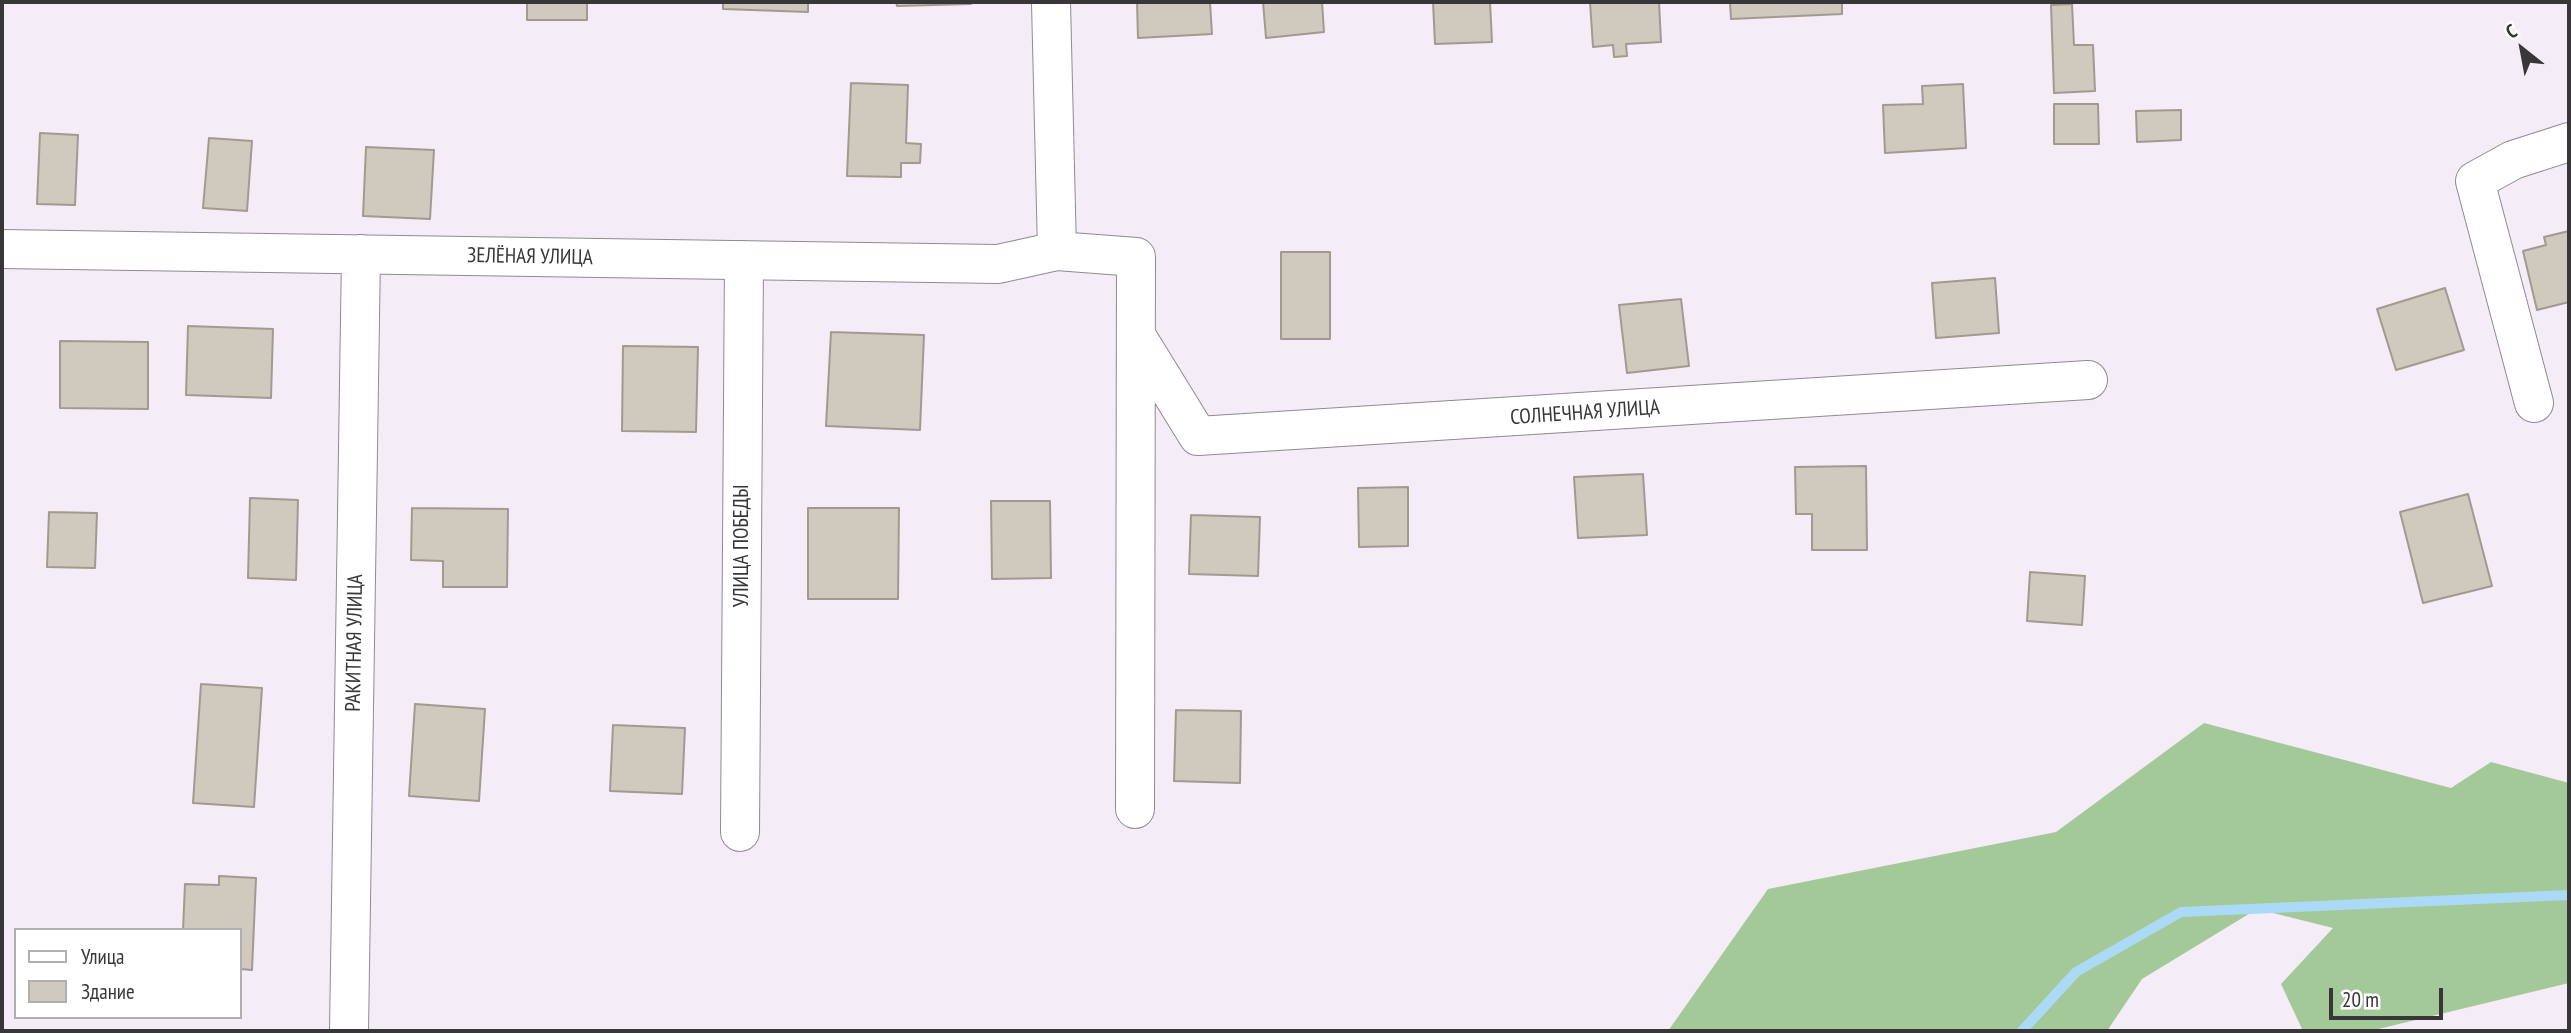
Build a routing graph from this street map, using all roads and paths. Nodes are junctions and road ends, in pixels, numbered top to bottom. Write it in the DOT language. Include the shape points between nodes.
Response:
graph roads {
  1 [pos="1051,2"];
  2 [pos="2569,142"];
  3 [pos="2,248"];
  4 [pos="1057,251"];
  5 [pos="360,254"];
  6 [pos="744,260"];
  7 [pos="1137,337"];
  8 [pos="2088,380"];
  9 [pos="2533,404"];
  10 [pos="1135,809"];
  11 [pos="740,832"];
  12 [pos="349,1031"];
  1 -- 4 [label="street"];
  2 -- 9 [label="street" via="2513,160 2475,181"];
  3 -- 5 [label="street, ЗЕЛЁНАЯ УЛИЦА"];
  4 -- 6 [label="street, ЗЕЛЁНАЯ УЛИЦА" via="998,264"];
  4 -- 7 [label="street, ЗЕЛЁНАЯ УЛИЦА" via="1136,257"];
  5 -- 6 [label="street, ЗЕЛЁНАЯ УЛИЦА"];
  5 -- 12 [label="street, РАКИТНАЯ УЛИЦА"];
  6 -- 11 [label="street, УЛИЦА ПОБЕДЫ"];
  7 -- 8 [label="street, СОЛНЕЧНАЯ УЛИЦА" via="1198,436"];
  7 -- 10 [label="street"];
}
